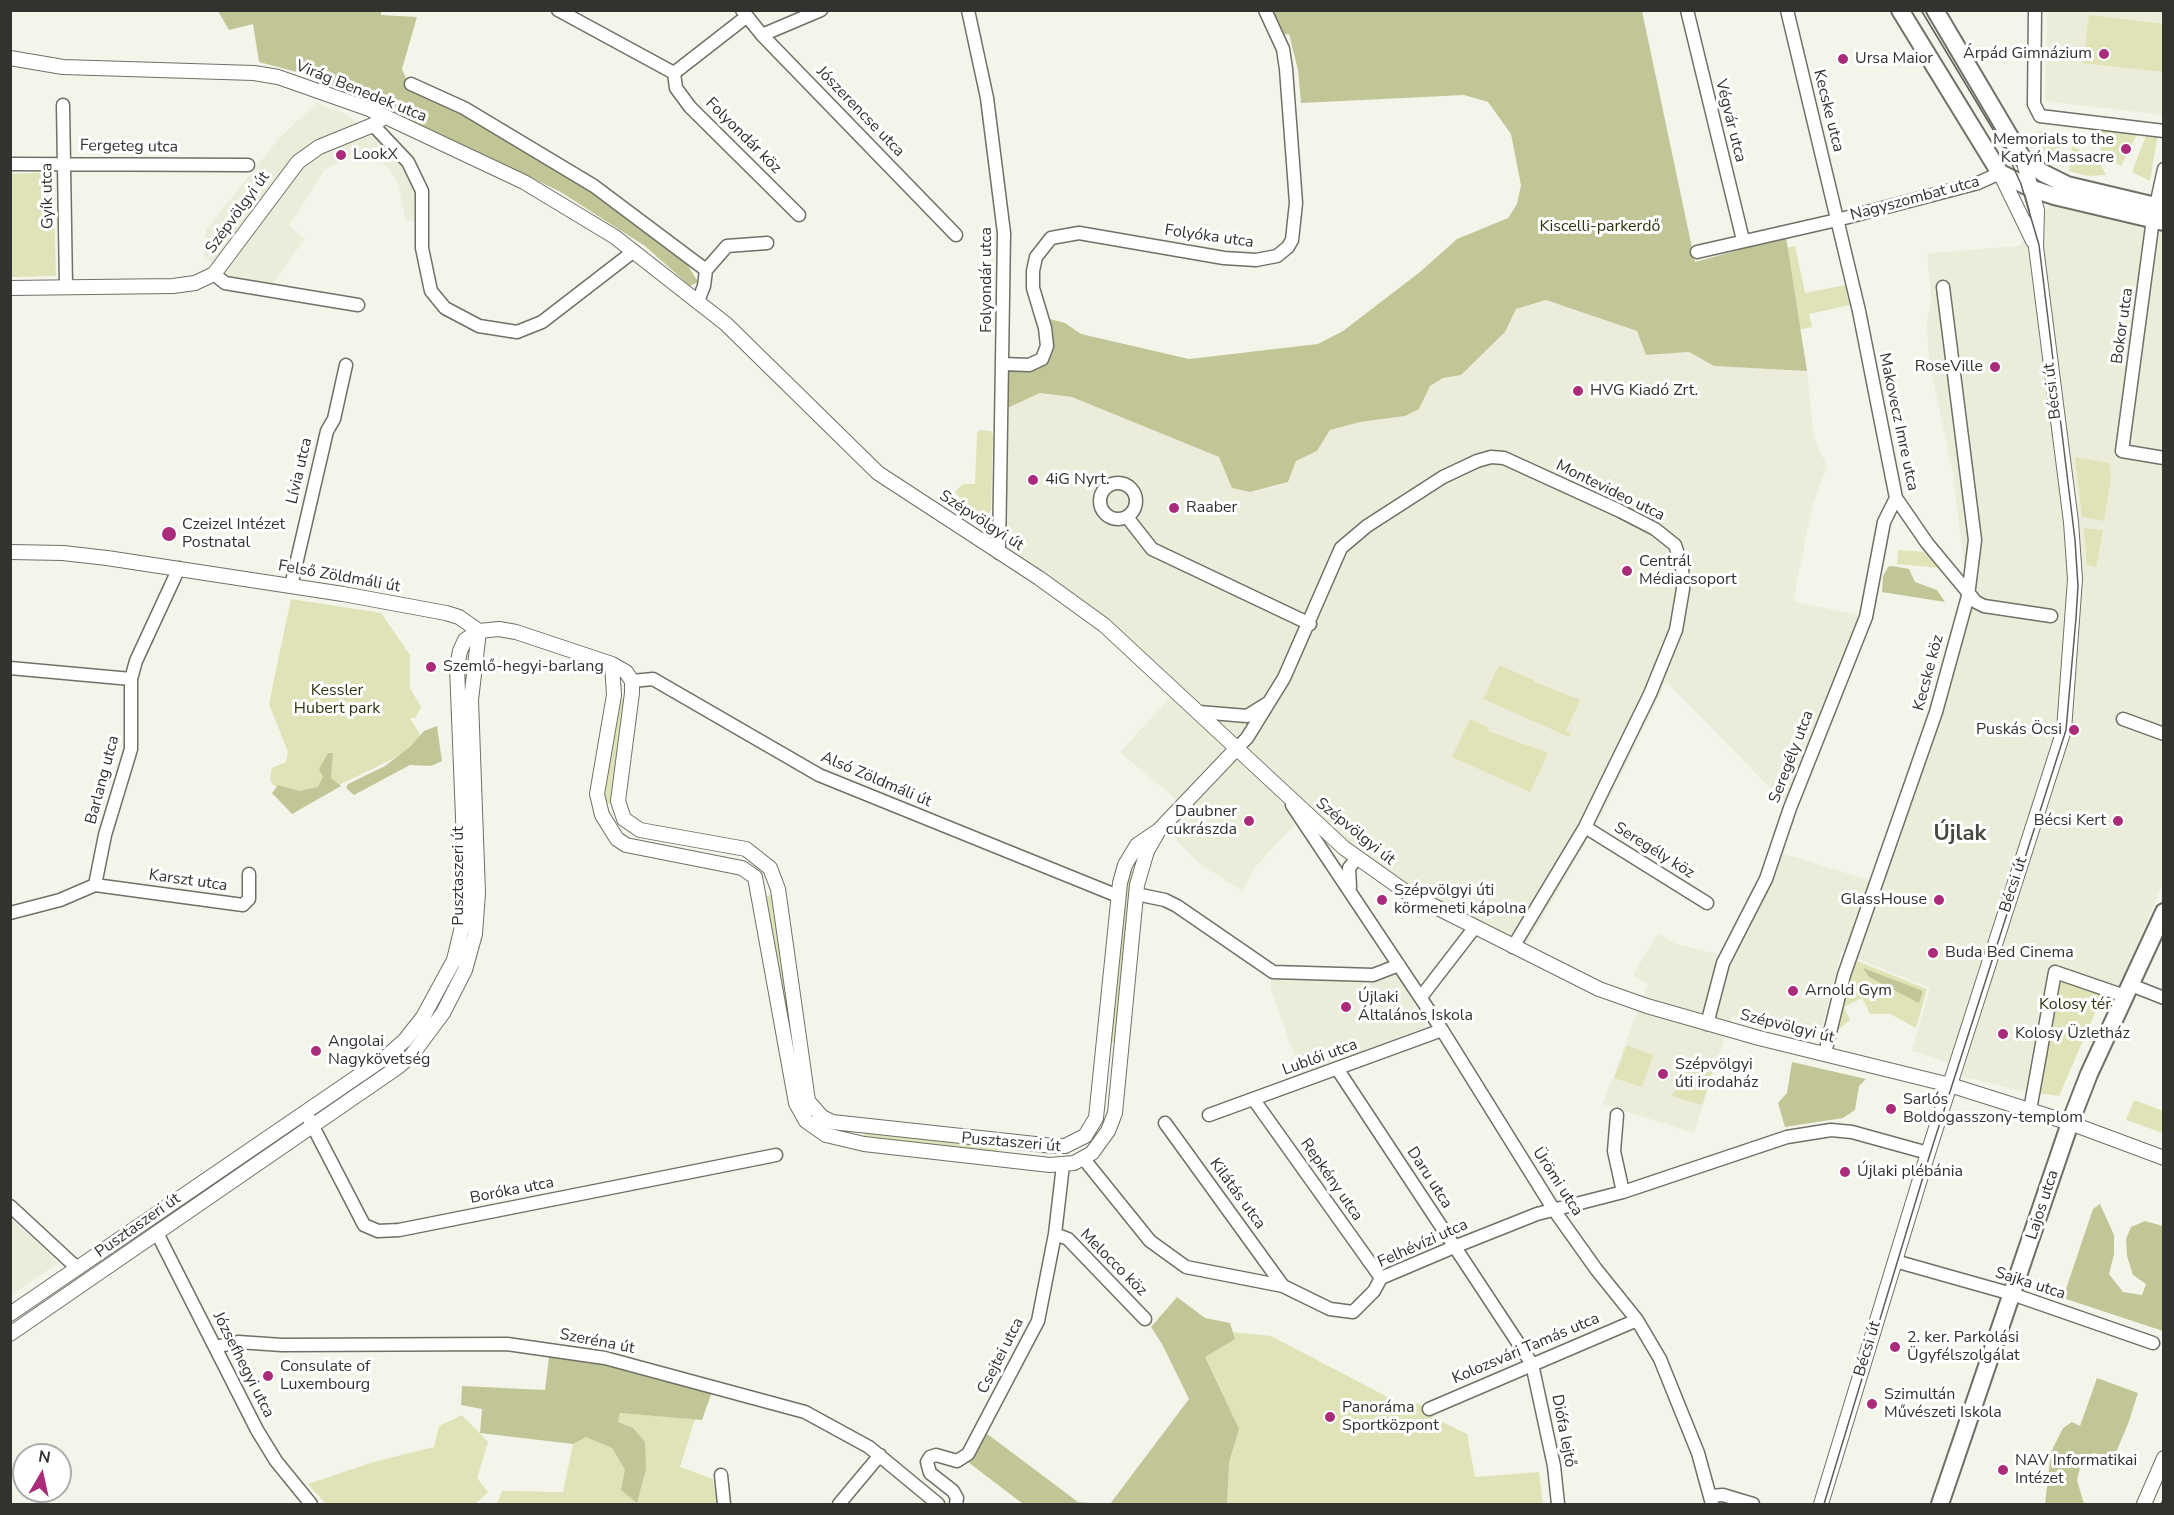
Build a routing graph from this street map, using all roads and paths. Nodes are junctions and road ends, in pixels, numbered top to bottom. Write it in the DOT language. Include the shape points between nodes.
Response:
graph roads {
  1 [pos="558,10"];
  2 [pos="821,10"];
  3 [pos="968,10"];
  4 [pos="1265,10"];
  5 [pos="1687,10"];
  6 [pos="1787,10"];
  7 [pos="1899,10"];
  8 [pos="1935,10"];
  9 [pos="2035,10"];
  10 [pos="744,14"];
  11 [pos="762,34"];
  12 [pos="10,58"];
  13 [pos="675,73"];
  14 [pos="411,84"];
  15 [pos="63,105"];
  16 [pos="379,121"];
  17 [pos="2163,130"];
  18 [pos="2023,159"];
  19 [pos="64,162"];
  20 [pos="10,164"];
  21 [pos="248,165"];
  22 [pos="2163,169"];
  23 [pos="2000,173"];
  24 [pos="2033,189"];
  25 [pos="2054,196"];
  26 [pos="2037,210"];
  27 [pos="2159,214"];
  28 [pos="800,215"];
  29 [pos="1837,220"];
  30 [pos="956,235"];
  31 [pos="1743,240"];
  32 [pos="767,243"];
  33 [pos="2036,248"];
  34 [pos="634,251"];
  35 [pos="1697,252"];
  36 [pos="706,270"];
  37 [pos="214,274"];
  38 [pos="66,287"];
  39 [pos="1943,287"];
  40 [pos="10,288"];
  41 [pos="698,301"];
  42 [pos="358,305"];
  43 [pos="1003,364"];
  44 [pos="346,365"];
  45 [pos="2163,458"];
  46 [pos="1896,498"];
  47 [pos="1127,517"];
  48 [pos="10,552"];
  49 [pos="999,553"];
  50 [pos="179,568"];
  51 [pos="291,586"];
  52 [pos="1968,596"];
  53 [pos="2051,616"];
  54 [pos="1310,624"];
  55 [pos="479,631"];
  56 [pos="612,664"];
  57 [pos="10,668"];
  58 [pos="131,679"];
  59 [pos="632,687"];
  60 [pos="614,690"];
  61 [pos="1270,702"];
  62 [pos="1199,712"];
  63 [pos="2123,719"];
  64 [pos="2163,734"];
  65 [pos="1238,747"];
  66 [pos="1288,797"];
  67 [pos="624,819"];
  68 [pos="1585,827"];
  69 [pos="609,829"];
  70 [pos="1160,830"];
  71 [pos="1357,858"];
  72 [pos="770,868"];
  73 [pos="249,874"];
  74 [pos="754,877"];
  75 [pos="95,885"];
  76 [pos="1350,888"];
  77 [pos="472,893"];
  78 [pos="1136,894"];
  79 [pos="1118,896"];
  80 [pos="1707,903"];
  81 [pos="2163,912"];
  82 [pos="10,913"];
  83 [pos="1475,927"];
  84 [pos="1513,947"];
  85 [pos="1399,965"];
  86 [pos="2128,991"];
  87 [pos="1421,997"];
  88 [pos="2163,998"];
  89 [pos="1707,1024"];
  90 [pos="1442,1030"];
  91 [pos="1104,1045"];
  92 [pos="1121,1047"];
  93 [pos="1825,1053"];
  94 [pos="1338,1070"];
  95 [pos="1950,1085"];
  96 [pos="1254,1100"];
  97 [pos="2030,1110"];
  98 [pos="306,1113"];
  99 [pos="1209,1115"];
  100 [pos="1617,1115"];
  101 [pos="818,1123"];
  102 [pos="1165,1123"];
  103 [pos="2070,1123"];
  104 [pos="314,1126"];
  105 [pos="1065,1146"];
  106 [pos="1928,1153"];
  107 [pos="776,1155"];
  108 [pos="1083,1158"];
  109 [pos="2163,1158"];
  110 [pos="1063,1165"];
  111 [pos="1623,1192"];
  112 [pos="10,1206"];
  113 [pos="1554,1210"];
  114 [pos="150,1220"];
  115 [pos="157,1233"];
  116 [pos="1055,1234"];
  117 [pos="1454,1247"];
  118 [pos="1895,1261"];
  119 [pos="76,1267"];
  120 [pos="1381,1278"];
  121 [pos="86,1281"];
  122 [pos="1283,1286"];
  123 [pos="2012,1294"];
  124 [pos="10,1314"];
  125 [pos="1145,1318"];
  126 [pos="1637,1320"];
  127 [pos="10,1334"];
  128 [pos="2153,1343"];
  129 [pos="215,1347"];
  130 [pos="1532,1364"];
  131 [pos="1429,1409"];
  132 [pos="880,1455"];
  133 [pos="2163,1458"];
  134 [pos="721,1474"];
  135 [pos="1711,1500"];
  136 [pos="311,1504"];
  137 [pos="724,1504"];
  138 [pos="839,1504"];
  139 [pos="938,1504"];
  140 [pos="956,1504"];
  141 [pos="1558,1504"];
  142 [pos="1753,1504"];
  143 [pos="1821,1504"];
  144 [pos="1940,1504"];
  145 [pos="2144,1504"];
  1 -- 13 [label="street"];
  2 -- 11 [label="street"];
  3 -- 43 [label="street, Folyondár utca" via="987,98 1004,233"];
  4 -- 43 [label="street, Folyóka utca" via="1283,50 1286,69 1296,202 1288,247 1277,256 1256,260 1079,233 1051,238 1036,257 1033,271 1033,288 1047,346 1042,359 1035,362"];
  5 -- 31 [label="street, Végvár utca"];
  6 -- 29 [label="street, Kecske utca"];
  7 -- 23 [label="main road, Bécsi út"];
  8 -- 18 [label="main road, Bécsi út"];
  9 -- 17 [label="street" via="2034,104 2040,116"];
  10 -- 11 [label="street, Jószerencse utca"];
  10 -- 13 [label="street"];
  11 -- 30 [label="street, Jószerencse utca"];
  12 -- 16 [label="street, Virág Benedek utca" via="63,67 254,73 303,84"];
  13 -- 28 [label="street, Folyondár köz" via="676,88 690,107"];
  14 -- 36 [label="street, Virág Benedek utca" via="464,108 594,186"];
  15 -- 19 [label="street, Gyík utca"];
  16 -- 34 [label="street, Virág Benedek utca" via="555,198"];
  16 -- 34 [label="street" via="408,162 422,191 422,248 431,291 445,308 479,326 517,332 542,322"];
  16 -- 37 [label="street, Szépvölgyi út" via="319,147 298,162"];
  18 -- 24 [label="street, Bécsi út"];
  18 -- 27 [label="main road" via="2067,185"];
  19 -- 20 [label="street, Fergeteg utca"];
  19 -- 21 [label="street, Fergeteg utca"];
  19 -- 38 [label="street, Gyík utca"];
  22 -- 27 [label="street, Bokor utca"];
  23 -- 24 [label="main road, Nagyszombat utca"];
  23 -- 29 [label="street, Nagyszombat utca" via="1978,183"];
  23 -- 33 [label="street, Bécsi út"];
  24 -- 25 [label="main road, Nagyszombat utca"];
  24 -- 26 [label="street, Bécsi út"];
  25 -- 26 [label="street" via="2041,200"];
  25 -- 27 [label="main road, Nagyszombat utca"];
  26 -- 33 [label="street, Bécsi út"];
  27 -- 45 [label="street, Bokor utca" via="2122,451"];
  29 -- 31 [label="street, Nagyszombat utca"];
  29 -- 46 [label="street, Makovecz Imre utca"];
  31 -- 35 [label="street, Nagyszombat utca"];
  32 -- 36 [label="street" via="727,246"];
  33 -- 95 [label="street, Bécsi út" via="2075,579 2068,697 2064,730"];
  34 -- 41 [label="street, Szépvölgyi út"];
  36 -- 41 [label="street"];
  37 -- 38 [label="street, Szépvölgyi út" via="195,283 173,286"];
  37 -- 42 [label="street" via="225,283"];
  38 -- 40 [label="street, Szépvölgyi út"];
  39 -- 52 [label="street, Kecske köz" via="1975,540"];
  41 -- 49 [label="street, Szépvölgyi út" via="753,348 878,473"];
  43 -- 49 [label="street, Folyondár utca"];
  44 -- 51 [label="street, Lívia utca"];
  46 -- 52 [label="street, Makovecz Imre utca" via="1927,543 1960,580"];
  46 -- 89 [label="street, Seregély utca" via="1884,522 1866,616 1766,879 1723,963"];
  47 -- 54 [label="street" via="1152,549"];
  48 -- 50 [label="street, Felső Zöldmáli út" via="63,553"];
  49 -- 62 [label="street, Szépvölgyi út" via="1104,625"];
  50 -- 51 [label="street, Felső Zöldmáli út"];
  50 -- 58 [label="street, Barlang utca"];
  51 -- 55 [label="street, Felső Zöldmáli út" via="446,613"];
  52 -- 53 [label="street" via="1984,606"];
  52 -- 93 [label="street, Kecske köz" via="1936,712 1844,975"];
  54 -- 61 [label="street, Montevideo utca"];
  54 -- 68 [label="street, Montevideo utca" via="1341,548 1367,526 1443,477 1484,459 1504,458 1620,511 1675,544 1682,566 1683,589 1676,630 1650,694"];
  55 -- 56 [label="street" via="516,632"];
  55 -- 77 [label="street, Pusztaszeri út" via="465,640 457,667"];
  56 -- 59 [label="street" via="626,672"];
  56 -- 60 [label="street"];
  57 -- 58 [label="street"];
  58 -- 75 [label="street, Barlang utca" via="131,749 113,802"];
  59 -- 60 [label="street"];
  59 -- 67 [label="street" via="618,793"];
  59 -- 79 [label="street, Alsó Zöldmáli út" via="653,679 819,775"];
  60 -- 69 [label="street" via="597,794"];
  61 -- 62 [label="street" via="1248,716"];
  61 -- 65 [label="street, Montevideo utca"];
  62 -- 65 [label="street, Szépvölgyi út"];
  63 -- 64 [label="street"];
  65 -- 66 [label="street, Szépvölgyi út"];
  65 -- 70 [label="street, Pusztaszeri út"];
  66 -- 71 [label="street, Szépvölgyi út"];
  66 -- 76 [label="street, Ürömi utca"];
  67 -- 69 [label="street"];
  67 -- 72 [label="street" via="640,830 746,849"];
  68 -- 80 [label="street, Seregély köz"];
  68 -- 84 [label="street, Montevideo utca"];
  69 -- 74 [label="street" via="617,839 636,848 742,868"];
  70 -- 78 [label="street, Pusztaszeri út" via="1147,851"];
  70 -- 79 [label="street, Pusztaszeri út" via="1137,845 1125,865"];
  71 -- 76 [label="street" via="1349,868"];
  71 -- 83 [label="street, Szépvölgyi út" via="1406,892"];
  72 -- 74 [label="street"];
  72 -- 101 [label="street" via="778,889 804,1084"];
  73 -- 75 [label="street, Karszt utca" via="249,899 243,905"];
  74 -- 101 [label="street" via="791,1087 800,1113"];
  75 -- 82 [label="street" via="60,900"];
  76 -- 85 [label="street, Ürömi utca"];
  77 -- 98 [label="street, Pusztaszeri út" via="454,960 423,1017 386,1058"];
  77 -- 104 [label="street, Pusztaszeri út" via="475,933 465,970 443,1013 398,1067"];
  78 -- 85 [label="street" via="1177,906 1273,972 1373,975"];
  78 -- 92 [label="street, Pusztaszeri út"];
  79 -- 91 [label="street, Pusztaszeri út"];
  81 -- 86 [label="main road, Lajos utca"];
  83 -- 84 [label="street, Szépvölgyi út"];
  83 -- 87 [label="street"];
  84 -- 89 [label="street, Szépvölgyi út" via="1599,988"];
  85 -- 87 [label="street, Ürömi utca"];
  86 -- 88 [label="street"];
  86 -- 97 [label="street" via="2055,972"];
  86 -- 103 [label="main road, Lajos utca" via="2088,1074"];
  87 -- 90 [label="street, Ürömi utca"];
  89 -- 93 [label="street, Szépvölgyi út"];
  90 -- 94 [label="street, Lublói utca"];
  90 -- 113 [label="street, Ürömi utca"];
  91 -- 92 [label="street"];
  91 -- 105 [label="street, Pusztaszeri út" via="1096,1118 1092,1128 1077,1142"];
  92 -- 108 [label="street, Pusztaszeri út" via="1112,1122 1102,1140"];
  93 -- 95 [label="street, Szépvölgyi út"];
  94 -- 96 [label="street, Lublói utca"];
  94 -- 117 [label="street, Daru utca"];
  95 -- 97 [label="street, Szépvölgyi út"];
  95 -- 106 [label="street, Bécsi út"];
  96 -- 99 [label="street, Lublói utca"];
  96 -- 120 [label="street, Repkény utca"];
  97 -- 103 [label="street, Szépvölgyi út"];
  98 -- 104 [label="street"];
  98 -- 114 [label="street, Pusztaszeri út"];
  100 -- 111 [label="street" via="1614,1151"];
  101 -- 105 [label="street, Pusztaszeri út"];
  101 -- 110 [label="street, Pusztaszeri út" via="826,1135 864,1144"];
  102 -- 122 [label="street, Kilátás utca"];
  103 -- 109 [label="street, Szépvölgyi út"];
  103 -- 123 [label="main road, Lajos utca"];
  104 -- 107 [label="street, Boróka utca" via="364,1225 378,1231"];
  104 -- 115 [label="street, Pusztaszeri út"];
  105 -- 108 [label="street"];
  105 -- 110 [label="street"];
  106 -- 111 [label="street, Felhévízi utca" via="1831,1130 1788,1137"];
  106 -- 118 [label="street, Bécsi út"];
  108 -- 110 [label="street, Pusztaszeri út"];
  108 -- 122 [label="street, Felhévízi utca" via="1149,1241 1186,1267"];
  110 -- 116 [label="street, Csejtei utca"];
  111 -- 113 [label="street, Felhévízi utca"];
  112 -- 119 [label="street"];
  113 -- 117 [label="street, Felhévízi utca"];
  113 -- 126 [label="street, Ürömi utca"];
  114 -- 115 [label="street"];
  114 -- 119 [label="street, Pusztaszeri út"];
  115 -- 121 [label="street, Pusztaszeri út"];
  115 -- 129 [label="street, Józsefhegyi utca"];
  116 -- 125 [label="street, Melocco köz" via="1068,1239"];
  116 -- 140 [label="street, Csejtei utca" via="1038,1321 968,1454 957,1461 930,1457 927,1468 953,1491"];
  117 -- 120 [label="street, Felhévízi utca"];
  117 -- 130 [label="street, Daru utca"];
  118 -- 123 [label="street, Sajka utca"];
  118 -- 143 [label="street, Bécsi út"];
  119 -- 121 [label="street"];
  119 -- 124 [label="street, Pusztaszeri út"];
  120 -- 122 [label="street, Felhévízi utca" via="1353,1312 1330,1309"];
  121 -- 127 [label="street, Pusztaszeri út"];
  123 -- 128 [label="street, Sajka utca"];
  123 -- 144 [label="main road, Lajos utca"];
  126 -- 130 [label="street, Kolozsvári Tamás utca"];
  126 -- 135 [label="street, Ürömi utca" via="1673,1389"];
  129 -- 132 [label="street, Szeréna út" via="238,1342 507,1344 550,1349 605,1358 805,1412"];
  129 -- 136 [label="street, Józsefhegyi utca" via="256,1430"];
  130 -- 131 [label="street, Kolozsvári Tamás utca"];
  130 -- 141 [label="street, Diófa lejtő" via="1554,1466"];
  132 -- 138 [label="street"];
  132 -- 139 [label="street, Szeréna út"];
  133 -- 145 [label="street"];
  134 -- 137 [label="street"];
  135 -- 142 [label="street" via="1723,1495"];
}
